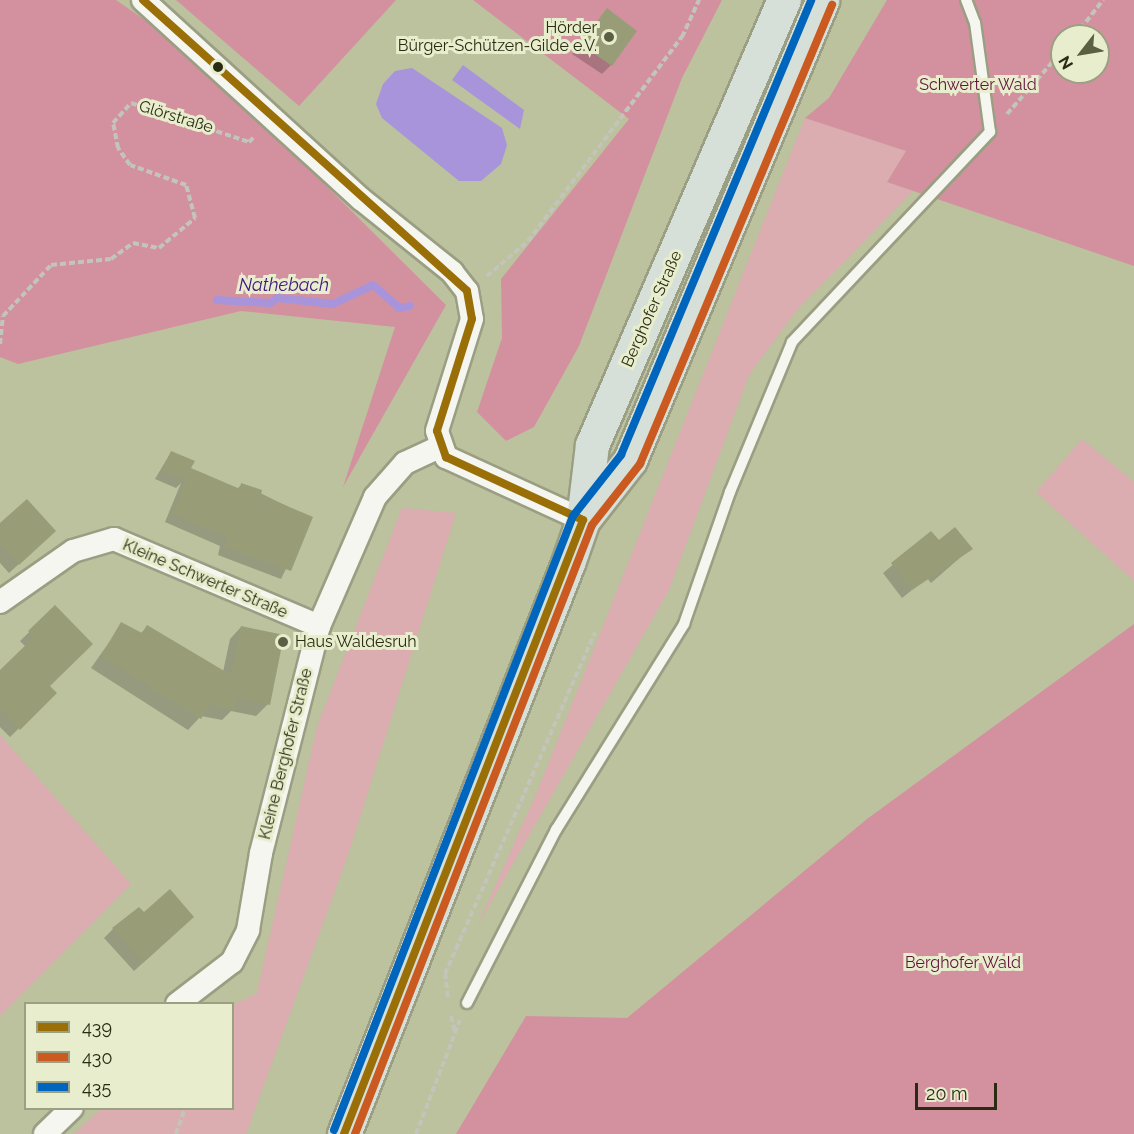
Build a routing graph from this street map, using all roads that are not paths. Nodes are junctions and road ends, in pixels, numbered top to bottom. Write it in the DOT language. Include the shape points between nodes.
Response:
graph roads {
  1 [pos="143,0"];
  2 [pos="784,0"];
  3 [pos="822,0"];
  4 [pos="966,0"];
  5 [pos="441,446"];
  6 [pos="583,520"];
  7 [pos="0,602"];
  8 [pos="319,627"];
  9 [pos="180,1002"];
  10 [pos="467,1003"];
  11 [pos="70,1110"];
  12 [pos="45,1134"];
  13 [pos="344,1134"];
  1 -- 5 [label="street" via="452,272 467,291 472,319 441,412"];
  2 -- 6 [label="main road, Berghofer Straße" via="592,445"];
  3 -- 6 [label="main road, Berghofer Straße" via="630,460"];
  4 -- 10 [label="lane" via="975,23 990,132 792,342 730,492 684,624 556,830"];
  5 -- 6 [label="street" via="454,463"];
  5 -- 8 [label="street, Kleine Berghofer Straße" via="405,463 387,478"];
  6 -- 13 [label="main road, Berghofer Straße"];
  7 -- 8 [label="street, Kleine Schwerter Straße" via="73,551 114,539"];
  8 -- 9 [label="street, Kleine Berghofer Straße" via="261,853 248,930 232,962"];
  11 -- 12 [label="street"];
}
